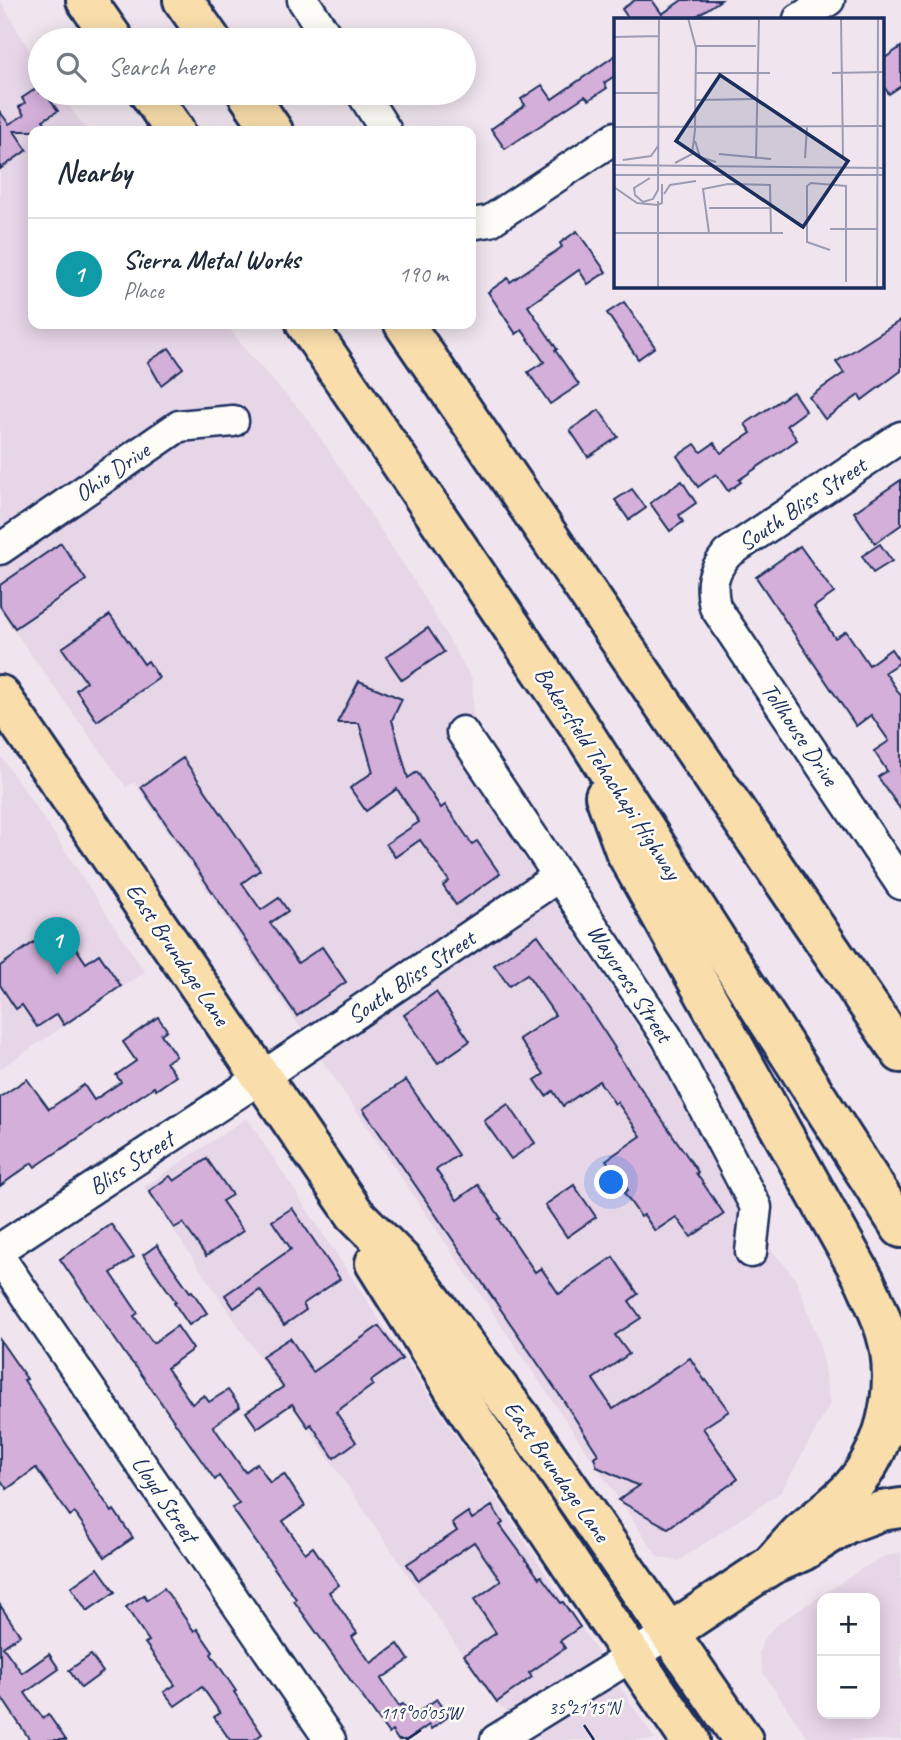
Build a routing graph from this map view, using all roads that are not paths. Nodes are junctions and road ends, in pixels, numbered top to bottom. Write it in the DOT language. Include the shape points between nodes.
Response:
graph roads {
  1 [pos="86,0"];
  2 [pos="183,0"];
  3 [pos="303,0"];
  4 [pos="829,0"];
  5 [pos="801,18"];
  6 [pos="106,28"];
  7 [pos="203,28"];
  8 [pos="321,28"];
  9 [pos="157,105"];
  10 [pos="255,105"];
  11 [pos="370,105"];
  12 [pos="172,126"];
  13 [pos="270,126"];
  14 [pos="383,126"];
  15 [pos="614,138"];
  16 [pos="476,223"];
  17 [pos="309,329"];
  18 [pos="407,329"];
  19 [pos="233,421"];
  20 [pos="901,437"];
  21 [pos="0,549"];
  22 [pos="713,580"];
  23 [pos="0,695"];
  24 [pos="669,713"];
  25 [pos="580,727"];
  26 [pos="462,732"];
  27 [pos="559,876"];
  28 [pos="901,884"];
  29 [pos="901,1008"];
  30 [pos="901,1052"];
  31 [pos="262,1077"];
  32 [pos="355,1214"];
  33 [pos="901,1227"];
  34 [pos="0,1249"];
  35 [pos="751,1252"];
  36 [pos="0,1258"];
  37 [pos="901,1508"];
  38 [pos="771,1565"];
  39 [pos="669,1633"];
  40 [pos="632,1656"];
  41 [pos="331,1740"];
  42 [pos="496,1740"];
  43 [pos="690,1740"];
  44 [pos="743,1740"];
  1 -- 6 [label="main road"];
  2 -- 7 [label="main road"];
  3 -- 8 [label="street"];
  4 -- 5 [label="street"];
  9 -- 12 [label="main road"];
  10 -- 13 [label="main road"];
  11 -- 14 [label="street"];
  15 -- 16 [label="street" via="490,221"];
  17 -- 25 [label="main road, Bakersfield Tehachapi Highway"];
  18 -- 24 [label="main road"];
  19 -- 21 [label="street, Ohio Drive" via="179,426"];
  20 -- 22 [label="street, South Bliss Street" via="727,554"];
  22 -- 28 [label="street, Tollhouse Drive" via="715,607"];
  23 -- 31 [label="main road, East Brundage Lane"];
  24 -- 29 [label="main road"];
  24 -- 30 [label="main road"];
  25 -- 33 [label="main road, Bakersfield Tehachapi Highway"];
  25 -- 38 [label="main road" via="625,850 865,1280 890,1351 888,1415 871,1460 851,1489"];
  26 -- 27 [label="street, Waycross Street"];
  27 -- 31 [label="street, South Bliss Street"];
  27 -- 35 [label="street, Waycross Street" via="667,1037 756,1207"];
  31 -- 32 [label="main road, East Brundage Lane"];
  31 -- 34 [label="street, Bliss Street"];
  32 -- 39 [label="main road, East Brundage Lane" via="403,1262 513,1407"];
  32 -- 40 [label="main road, East Brundage Lane" via="385,1280"];
  36 -- 41 [label="street, Lloyd Street"];
  37 -- 38 [label="main road" via="846,1524"];
  38 -- 39 [label="main road"];
  39 -- 40 [label="street"];
  39 -- 44 [label="main road, East Brundage Lane"];
  40 -- 42 [label="street"];
  40 -- 43 [label="main road, East Brundage Lane"];
}
